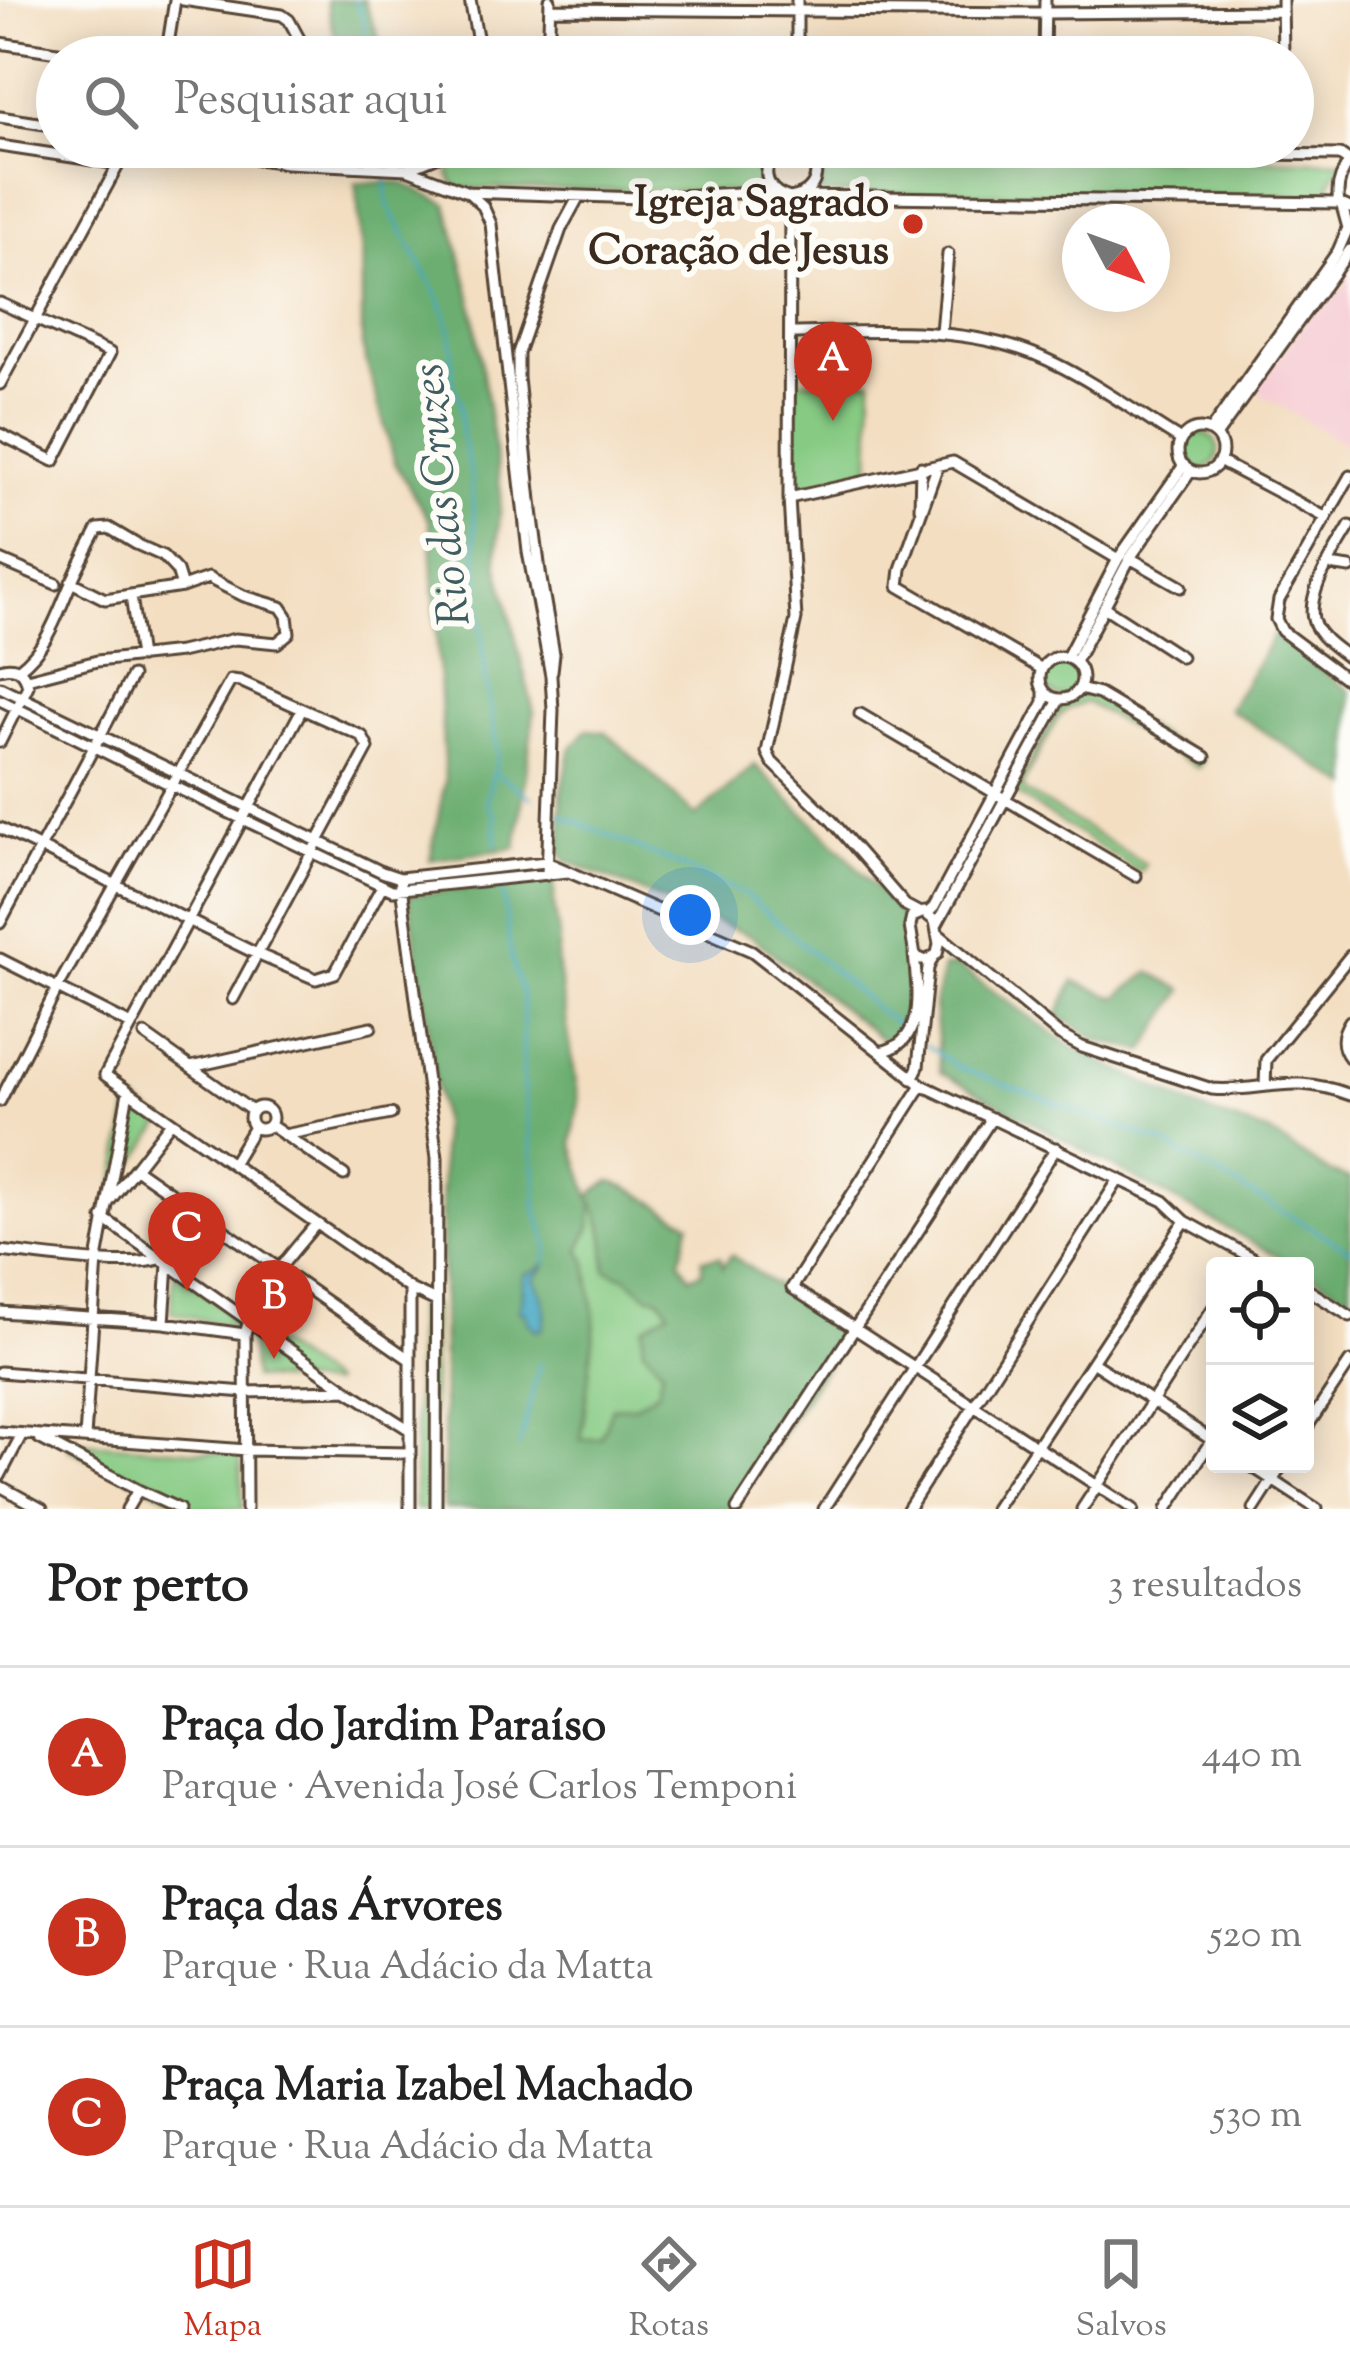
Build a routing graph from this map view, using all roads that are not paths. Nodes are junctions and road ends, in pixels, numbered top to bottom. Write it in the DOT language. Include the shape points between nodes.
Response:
graph roads {
  1 [pos="179,0"];
  2 [pos="470,0"];
  3 [pos="1045,0"];
  4 [pos="550,4"];
  5 [pos="1282,5"];
  6 [pos="797,6"];
  7 [pos="1045,14"];
  8 [pos="171,36"];
  9 [pos="298,36"];
  10 [pos="477,36"];
  11 [pos="549,36"];
  12 [pos="796,36"];
  13 [pos="1044,36"];
  14 [pos="1283,36"];
  15 [pos="0,43"];
  16 [pos="36,49"];
  17 [pos="0,117"];
  18 [pos="36,123"];
  19 [pos="0,146"];
  20 [pos="36,151"];
  21 [pos="1314,153"];
  22 [pos="1350,163"];
  23 [pos="117,168"];
  24 [pos="382,168"];
  25 [pos="443,168"];
  26 [pos="767,168"];
  27 [pos="816,168"];
  28 [pos="402,169"];
  29 [pos="451,187"];
  30 [pos="776,191"];
  31 [pos="468,192"];
  32 [pos="579,196"];
  33 [pos="795,197"];
  34 [pos="1344,206"];
  35 [pos="1350,250"];
  36 [pos="948,254"];
  37 [pos="0,303"];
  38 [pos="35,319"];
  39 [pos="941,332"];
  40 [pos="791,333"];
  41 [pos="0,384"];
  42 [pos="0,434"];
  43 [pos="1213,434"];
  44 [pos="1181,440"];
  45 [pos="1220,461"];
  46 [pos="938,465"];
  47 [pos="921,467"];
  48 [pos="1187,468"];
  49 [pos="1350,476"];
  50 [pos="789,498"];
  51 [pos="1325,518"];
  52 [pos="919,520"];
  53 [pos="1350,526"];
  54 [pos="1124,558"];
  55 [pos="1,562"];
  56 [pos="1328,566"];
  57 [pos="1350,568"];
  58 [pos="71,583"];
  59 [pos="56,584"];
  60 [pos="182,587"];
  61 [pos="1180,587"];
  62 [pos="131,596"];
  63 [pos="1104,607"];
  64 [pos="1181,656"];
  65 [pos="140,657"];
  66 [pos="1071,659"];
  67 [pos="1350,659"];
  68 [pos="0,669"];
  69 [pos="19,669"];
  70 [pos="1042,669"];
  71 [pos="132,676"];
  72 [pos="551,676"];
  73 [pos="27,679"];
  74 [pos="1350,682"];
  75 [pos="0,687"];
  76 [pos="1080,689"];
  77 [pos="1044,692"];
  78 [pos="0,700"];
  79 [pos="1059,700"];
  80 [pos="21,704"];
  81 [pos="301,711"];
  82 [pos="860,714"];
  83 [pos="100,733"];
  84 [pos="0,742"];
  85 [pos="94,745"];
  86 [pos="1205,757"];
  87 [pos="180,775"];
  88 [pos="173,786"];
  89 [pos="1000,797"];
  90 [pos="249,808"];
  91 [pos="243,820"];
  92 [pos="0,828"];
  93 [pos="320,841"];
  94 [pos="38,847"];
  95 [pos="313,854"];
  96 [pos="546,862"];
  97 [pos="568,872"];
  98 [pos="547,874"];
  99 [pos="1136,876"];
  100 [pos="116,884"];
  101 [pos="401,884"];
  102 [pos="382,886"];
  103 [pos="904,905"];
  104 [pos="924,913"];
  105 [pos="188,919"];
  106 [pos="0,922"];
  107 [pos="910,926"];
  108 [pos="937,929"];
  109 [pos="914,953"];
  110 [pos="257,954"];
  111 [pos="935,956"];
  112 [pos="1350,956"];
  113 [pos="0,958"];
  114 [pos="965,958"];
  115 [pos="58,987"];
  116 [pos="233,999"];
  117 [pos="1350,1021"];
  118 [pos="131,1025"];
  119 [pos="370,1027"];
  120 [pos="145,1035"];
  121 [pos="880,1052"];
  122 [pos="1350,1058"];
  123 [pos="191,1067"];
  124 [pos="917,1082"];
  125 [pos="1265,1086"];
  126 [pos="128,1092"];
  127 [pos="1350,1094"];
  128 [pos="0,1101"];
  129 [pos="252,1111"];
  130 [pos="391,1114"];
  131 [pos="992,1118"];
  132 [pos="171,1122"];
  133 [pos="270,1125"];
  134 [pos="254,1127"];
  135 [pos="284,1135"];
  136 [pos="1056,1148"];
  137 [pos="232,1164"];
  138 [pos="136,1169"];
  139 [pos="344,1175"];
  140 [pos="1119,1179"];
  141 [pos="104,1212"];
  142 [pos="1185,1220"];
  143 [pos="316,1224"];
  144 [pos="0,1251"];
  145 [pos="1247,1255"];
  146 [pos="1251,1257"];
  147 [pos="97,1260"];
  148 [pos="164,1262"];
  149 [pos="279,1270"];
  150 [pos="410,1289"];
  151 [pos="1314,1296"];
  152 [pos="436,1301"];
  153 [pos="0,1312"];
  154 [pos="1350,1316"];
  155 [pos="94,1318"];
  156 [pos="1206,1318"];
  157 [pos="248,1319"];
  158 [pos="164,1323"];
  159 [pos="855,1331"];
  160 [pos="245,1334"];
  161 [pos="410,1359"];
  162 [pos="1092,1362"];
  163 [pos="1350,1362"];
  164 [pos="916,1369"];
  165 [pos="0,1372"];
  166 [pos="88,1378"];
  167 [pos="347,1390"];
  168 [pos="245,1392"];
  169 [pos="1152,1401"];
  170 [pos="976,1406"];
  171 [pos="1314,1416"];
  172 [pos="410,1430"];
  173 [pos="0,1432"];
  174 [pos="22,1434"];
  175 [pos="1206,1434"];
  176 [pos="36,1436"];
  177 [pos="85,1438"];
  178 [pos="1037,1447"];
  179 [pos="247,1450"];
  180 [pos="1206,1451"];
  181 [pos="410,1453"];
  182 [pos="1262,1473"];
  183 [pos="1276,1473"];
  184 [pos="0,1477"];
  185 [pos="1272,1480"];
  186 [pos="0,1486"];
  187 [pos="1098,1486"];
  188 [pos="138,1490"];
  189 [pos="42,1509"];
  190 [pos="127,1509"];
  191 [pos="178,1509"];
  192 [pos="246,1509"];
  193 [pos="410,1509"];
  194 [pos="436,1509"];
  195 [pos="737,1509"];
  196 [pos="824,1509"];
  197 [pos="908,1509"];
  198 [pos="995,1509"];
  199 [pos="1082,1509"];
  200 [pos="1133,1509"];
  201 [pos="1167,1509"];
  202 [pos="1254,1509"];
  203 [pos="1317,1509"];
  1 -- 8 [label="street"];
  1 -- 9 [label="street" via="283,14"];
  2 -- 10 [label="street"];
  3 -- 7 [label="street"];
  4 -- 6 [label="street"];
  4 -- 11 [label="street"];
  5 -- 7 [label="street"];
  5 -- 14 [label="street"];
  6 -- 7 [label="street"];
  6 -- 12 [label="street"];
  7 -- 13 [label="street"];
  15 -- 16 [label="street"];
  17 -- 18 [label="street"];
  19 -- 20 [label="street"];
  21 -- 22 [label="street"];
  22 -- 34 [label="street" via="1339,182"];
  23 -- 38 [label="street"];
  24 -- 28 [label="street"];
  25 -- 29 [label="street"];
  26 -- 30 [label="street"];
  27 -- 33 [label="street" via="809,190"];
  28 -- 29 [label="street"];
  29 -- 31 [label="street"];
  30 -- 32 [label="street"];
  30 -- 33 [label="street"];
  31 -- 32 [label="street"];
  31 -- 72 [label="street" via="490,224 527,552"];
  32 -- 72 [label="street" via="518,353"];
  33 -- 34 [label="street"];
  33 -- 40 [label="street"];
  34 -- 43 [label="street" via="1346,238"];
  35 -- 43 [label="street"];
  36 -- 39 [label="street"];
  37 -- 38 [label="street"];
  38 -- 41 [label="street"];
  38 -- 42 [label="street" via="110,353 54,460"];
  39 -- 40 [label="street"];
  39 -- 44 [label="street" via="1023,350"];
  40 -- 50 [label="street"];
  43 -- 44 [label="street" via="1194,430"];
  43 -- 45 [label="street"];
  44 -- 48 [label="street"];
  45 -- 48 [label="street" via="1207,472"];
  45 -- 51 [label="street"];
  46 -- 47 [label="street"];
  46 -- 52 [label="street"];
  46 -- 54 [label="street" via="970,470"];
  47 -- 50 [label="street"];
  47 -- 52 [label="street"];
  48 -- 54 [label="street"];
  49 -- 51 [label="street"];
  50 -- 103 [label="street" via="796,620 767,752"];
  51 -- 74 [label="street" via="1276,619"];
  52 -- 70 [label="street" via="899,586"];
  53 -- 56 [label="street"];
  54 -- 61 [label="street"];
  54 -- 63 [label="street"];
  54 -- 66 [label="street"];
  55 -- 59 [label="street"];
  56 -- 57 [label="street"];
  56 -- 67 [label="street" via="1312,613 1319,631"];
  58 -- 60 [label="street" via="106,526 163,556"];
  58 -- 62 [label="street" via="104,599"];
  58 -- 69 [label="street" via="46,640"];
  60 -- 62 [label="street"];
  60 -- 65 [label="street" via="208,578 276,604 289,633 277,643 235,639"];
  62 -- 65 [label="street"];
  63 -- 64 [label="street"];
  63 -- 66 [label="street"];
  65 -- 73 [label="street"];
  66 -- 70 [label="street" via="1053,658"];
  66 -- 76 [label="street" via="1083,675"];
  68 -- 69 [label="street"];
  69 -- 73 [label="street"];
  70 -- 77 [label="street"];
  71 -- 83 [label="street"];
  72 -- 96 [label="street"];
  73 -- 80 [label="street"];
  75 -- 80 [label="street"];
  76 -- 79 [label="street"];
  76 -- 86 [label="street"];
  77 -- 79 [label="street"];
  77 -- 89 [label="street"];
  78 -- 80 [label="street"];
  79 -- 89 [label="street"];
  80 -- 83 [label="street"];
  80 -- 84 [label="street"];
  80 -- 85 [label="street"];
  81 -- 87 [label="street" via="231,680"];
  81 -- 90 [label="street"];
  81 -- 93 [label="street" via="362,736 368,748"];
  82 -- 89 [label="street"];
  83 -- 85 [label="street"];
  83 -- 87 [label="street"];
  85 -- 88 [label="street"];
  85 -- 94 [label="street"];
  87 -- 88 [label="street"];
  87 -- 90 [label="street"];
  88 -- 91 [label="street"];
  88 -- 100 [label="street"];
  89 -- 99 [label="street"];
  89 -- 104 [label="street"];
  89 -- 108 [label="street"];
  90 -- 91 [label="street"];
  90 -- 93 [label="street"];
  91 -- 95 [label="street"];
  91 -- 105 [label="street"];
  92 -- 94 [label="street"];
  93 -- 95 [label="street"];
  93 -- 101 [label="street"];
  94 -- 100 [label="street"];
  94 -- 106 [label="street"];
  95 -- 102 [label="street"];
  95 -- 110 [label="street"];
  96 -- 97 [label="street"];
  96 -- 98 [label="street"];
  96 -- 101 [label="street"];
  97 -- 98 [label="street"];
  97 -- 121 [label="street" via="752,951"];
  98 -- 101 [label="street"];
  100 -- 105 [label="street"];
  100 -- 115 [label="street"];
  101 -- 102 [label="street"];
  101 -- 152 [label="street" via="437,1158"];
  102 -- 110 [label="street" via="335,973 316,980"];
  103 -- 104 [label="street"];
  103 -- 107 [label="street"];
  104 -- 107 [label="street"];
  104 -- 108 [label="street"];
  105 -- 110 [label="street"];
  105 -- 118 [label="street"];
  107 -- 109 [label="street"];
  108 -- 111 [label="street"];
  108 -- 114 [label="street"];
  109 -- 111 [label="street"];
  109 -- 121 [label="street" via="912,1029"];
  110 -- 116 [label="street"];
  111 -- 114 [label="street"];
  111 -- 124 [label="street"];
  112 -- 125 [label="street" via="1266,1060"];
  113 -- 115 [label="street"];
  114 -- 125 [label="street" via="1082,1047 1212,1089"];
  115 -- 118 [label="street"];
  115 -- 128 [label="street"];
  117 -- 122 [label="street" via="1343,1042"];
  118 -- 126 [label="street" via="105,1076"];
  119 -- 123 [label="street"];
  120 -- 123 [label="street"];
  121 -- 124 [label="street"];
  123 -- 129 [label="street"];
  124 -- 131 [label="street"];
  124 -- 159 [label="street" via="792,1288"];
  125 -- 127 [label="street"];
  126 -- 132 [label="street"];
  126 -- 141 [label="street"];
  129 -- 133 [label="street" via="268,1109"];
  129 -- 134 [label="street"];
  130 -- 135 [label="street"];
  131 -- 136 [label="street"];
  131 -- 159 [label="street"];
  132 -- 137 [label="street"];
  132 -- 138 [label="street"];
  133 -- 134 [label="street"];
  133 -- 135 [label="street"];
  134 -- 137 [label="street"];
  135 -- 139 [label="street"];
  136 -- 140 [label="street"];
  136 -- 164 [label="street"];
  137 -- 143 [label="street"];
  138 -- 141 [label="street"];
  138 -- 149 [label="street"];
  140 -- 142 [label="street"];
  140 -- 170 [label="street"];
  141 -- 147 [label="street"];
  141 -- 148 [label="street"];
  142 -- 145 [label="street"];
  142 -- 162 [label="street"];
  143 -- 149 [label="street"];
  143 -- 150 [label="street"];
  144 -- 147 [label="street"];
  145 -- 146 [label="street"];
  147 -- 148 [label="street"];
  147 -- 155 [label="street"];
  148 -- 157 [label="street"];
  148 -- 158 [label="street"];
  149 -- 157 [label="street"];
  149 -- 161 [label="street"];
  150 -- 152 [label="street"];
  150 -- 161 [label="street"];
  151 -- 154 [label="street"];
  152 -- 194 [label="street"];
  153 -- 155 [label="street"];
  155 -- 158 [label="street"];
  155 -- 166 [label="street"];
  156 -- 169 [label="street"];
  157 -- 160 [label="street"];
  157 -- 167 [label="street"];
  158 -- 160 [label="street"];
  159 -- 164 [label="street"];
  159 -- 195 [label="street"];
  160 -- 168 [label="street"];
  161 -- 172 [label="street"];
  162 -- 169 [label="street"];
  162 -- 178 [label="street"];
  163 -- 171 [label="street"];
  164 -- 170 [label="street"];
  164 -- 196 [label="street"];
  165 -- 166 [label="street"];
  166 -- 168 [label="street"];
  166 -- 177 [label="street"];
  167 -- 168 [label="street"];
  167 -- 172 [label="street"];
  168 -- 179 [label="street"];
  169 -- 175 [label="street"];
  169 -- 187 [label="street"];
  170 -- 178 [label="street"];
  170 -- 197 [label="street"];
  172 -- 181 [label="street"];
  173 -- 174 [label="street"];
  174 -- 176 [label="street"];
  174 -- 184 [label="street"];
  176 -- 177 [label="street"];
  176 -- 188 [label="street"];
  177 -- 179 [label="street"];
  178 -- 187 [label="street"];
  178 -- 198 [label="street"];
  179 -- 181 [label="street"];
  179 -- 192 [label="street"];
  180 -- 201 [label="street"];
  181 -- 193 [label="street"];
  182 -- 185 [label="street"];
  183 -- 185 [label="street"];
  185 -- 202 [label="street"];
  185 -- 203 [label="street"];
  186 -- 189 [label="street"];
  187 -- 199 [label="street"];
  187 -- 200 [label="street"];
  188 -- 190 [label="street"];
  188 -- 191 [label="street"];
}
